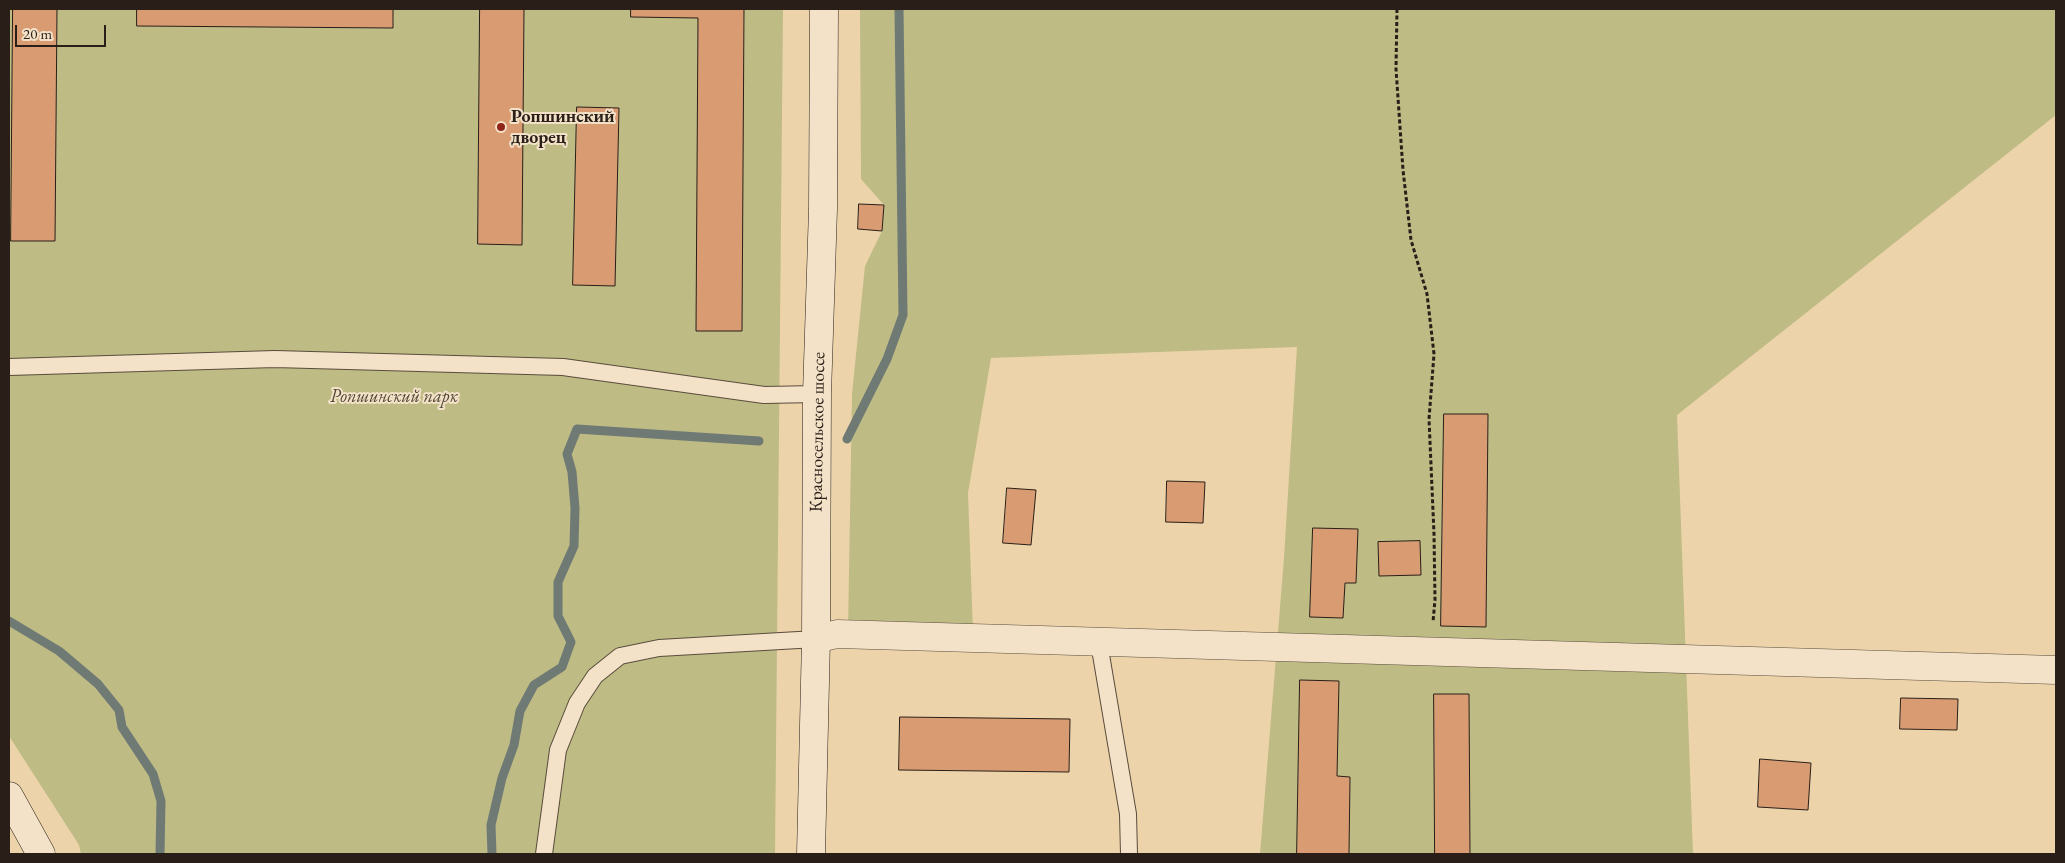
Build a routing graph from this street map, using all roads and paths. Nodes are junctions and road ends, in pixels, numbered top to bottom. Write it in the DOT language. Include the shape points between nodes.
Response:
graph roads {
  1 [pos="824,9"];
  2 [pos="1397,9"];
  3 [pos="9,367"];
  4 [pos="817,394"];
  5 [pos="816,639"];
  6 [pos="1099,643"];
  7 [pos="1430,652"];
  8 [pos="2056,670"];
  9 [pos="9,796"];
  10 [pos="41,854"];
  11 [pos="544,854"];
  12 [pos="811,854"];
  13 [pos="1129,854"];
  1 -- 4 [label="street, Красносельское шоссе"];
  2 -- 7 [label="path" via="1396,69 1403,170 1411,240 1426,294 1434,354 1429,419 1435,600"];
  3 -- 4 [label="lane" via="275,359 563,367 764,395"];
  4 -- 5 [label="street, Красносельское шоссе"];
  5 -- 6 [label="street" via="837,634"];
  5 -- 11 [label="lane" via="659,648 620,656 595,676 577,703 558,750"];
  5 -- 12 [label="street, Красносельское шоссе"];
  6 -- 7 [label="street"];
  6 -- 13 [label="lane" via="1128,814"];
  7 -- 8 [label="street"];
  9 -- 10 [label="street"];
}
